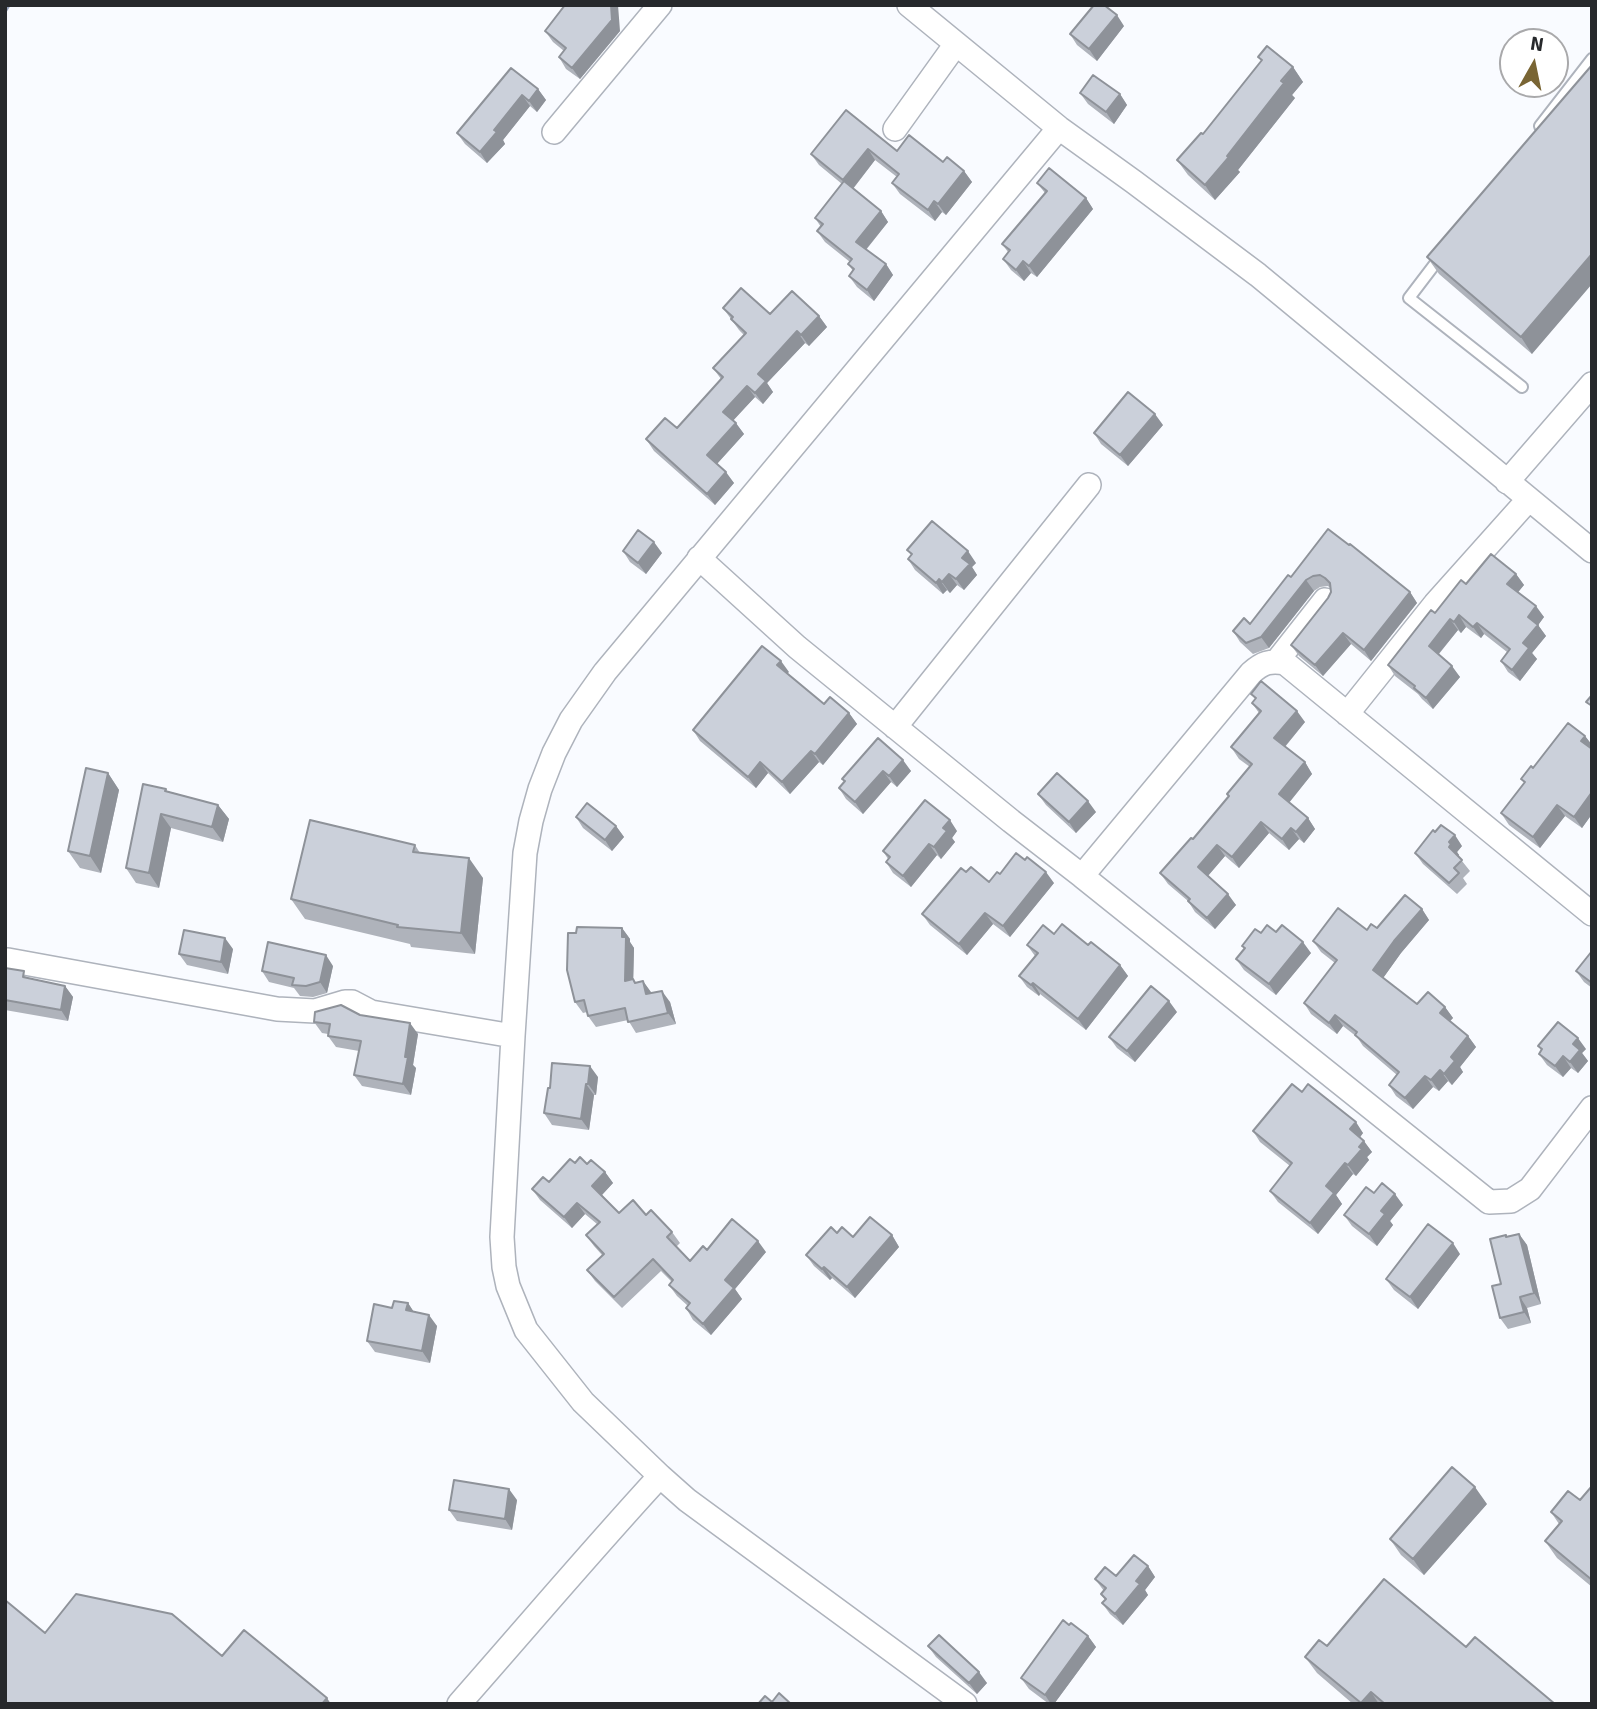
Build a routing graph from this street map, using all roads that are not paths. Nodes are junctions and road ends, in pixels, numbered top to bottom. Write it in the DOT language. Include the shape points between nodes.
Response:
graph roads {
  1 [pos="660,5"];
  2 [pos="909,5"];
  3 [pos="956,44"];
  4 [pos="1592,59"];
  5 [pos="1059,128"];
  6 [pos="895,129"];
  7 [pos="554,132"];
  8 [pos="1534,135"];
  9 [pos="1450,244"];
  10 [pos="1592,384"];
  11 [pos="1522,387"];
  12 [pos="1507,482"];
  13 [pos="1089,485"];
  14 [pos="1528,500"];
  15 [pos="1592,551"];
  16 [pos="699,558"];
  17 [pos="1325,600"];
  18 [pos="1277,662"];
  19 [pos="1347,715"];
  20 [pos="895,727"];
  21 [pos="1082,876"];
  22 [pos="1592,914"];
  23 [pos="8,960"];
  24 [pos="513,1036"];
  25 [pos="1592,1108"];
  26 [pos="660,1476"];
  27 [pos="459,1704"];
  28 [pos="965,1704"];
  1 -- 7 [label="street"];
  2 -- 3 [label="street"];
  3 -- 5 [label="street"];
  3 -- 6 [label="street"];
  4 -- 8 [label="lane"];
  5 -- 12 [label="street" via="1258,275"];
  5 -- 16 [label="street"];
  9 -- 11 [label="lane" via="1409,298"];
  10 -- 12 [label="street"];
  12 -- 14 [label="street"];
  13 -- 20 [label="street"];
  14 -- 15 [label="street"];
  14 -- 19 [label="street" via="1435,604"];
  16 -- 20 [label="street" via="797,648"];
  16 -- 24 [label="street" via="604,672 554,753 525,853"];
  17 -- 18 [label="street"];
  18 -- 19 [label="street" via="1285,663"];
  18 -- 21 [label="street" via="1267,662 1251,673"];
  19 -- 22 [label="street"];
  20 -- 21 [label="street"];
  21 -- 25 [label="street" via="1489,1202 1511,1202 1530,1189"];
  23 -- 24 [label="street" via="277,1009 315,1011 352,1002 371,1012"];
  24 -- 26 [label="street" via="502,1237 508,1286 526,1330 575,1392"];
  26 -- 27 [label="street"];
  26 -- 28 [label="street"];
}
